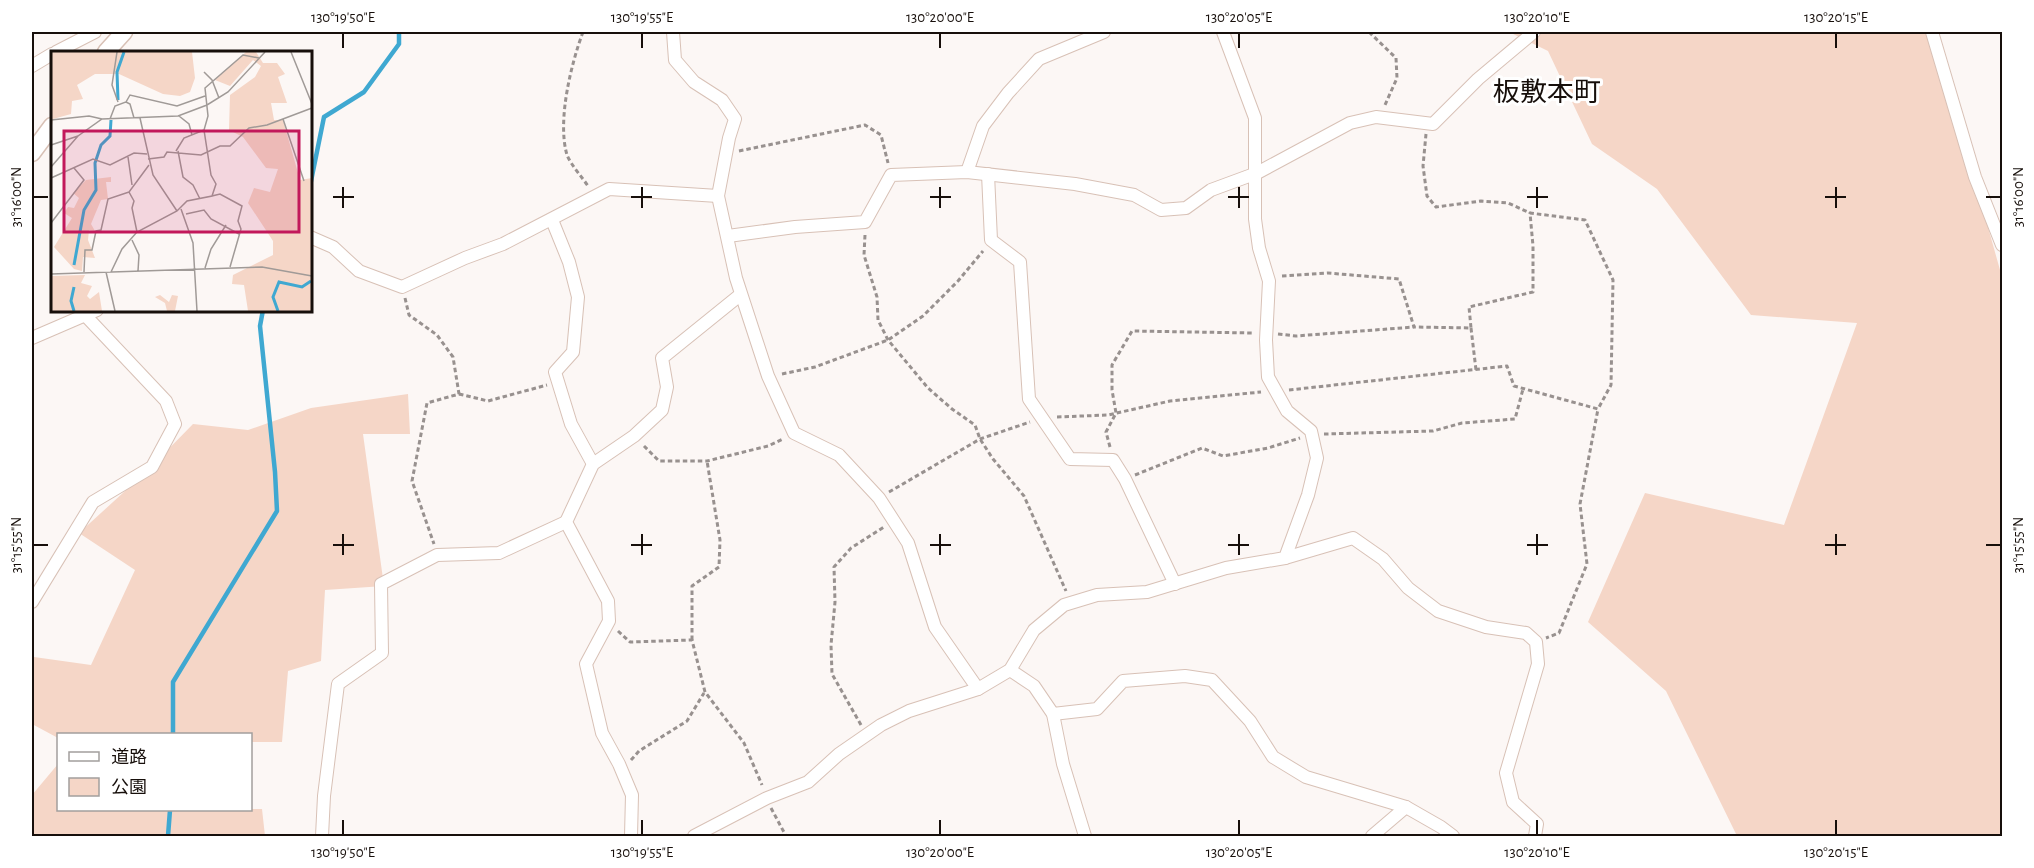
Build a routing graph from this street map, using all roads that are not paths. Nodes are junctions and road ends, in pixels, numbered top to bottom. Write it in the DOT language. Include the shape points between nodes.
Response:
graph roads {
  1 [pos="95,32"];
  2 [pos="673,32"];
  3 [pos="1104,32"];
  4 [pos="1223,32"];
  5 [pos="1534,32"];
  6 [pos="1932,32"];
  7 [pos="117,33"];
  8 [pos="58,51"];
  9 [pos="107,51"];
  10 [pos="51,55"];
  11 [pos="32,66"];
  12 [pos="51,127"];
  13 [pos="32,153"];
  14 [pos="967,172"];
  15 [pos="1257,173"];
  16 [pos="988,174"];
  17 [pos="718,196"];
  18 [pos="552,220"];
  19 [pos="728,236"];
  20 [pos="312,238"];
  21 [pos="2002,245"];
  22 [pos="740,294"];
  23 [pos="90,312"];
  24 [pos="32,338"];
  25 [pos="593,464"];
  26 [pos="566,522"];
  27 [pos="1285,558"];
  28 [pos="1175,584"];
  29 [pos="32,602"];
  30 [pos="1010,670"];
  31 [pos="978,689"];
  32 [pos="1053,714"];
  33 [pos="1406,807"];
  34 [pos="322,837"];
  35 [pos="631,837"];
  36 [pos="694,837"];
  37 [pos="1085,837"];
  38 [pos="1372,837"];
  39 [pos="1453,837"];
  40 [pos="1535,837"];
  1 -- 8 [label="street"];
  2 -- 17 [label="street" via="675,60 694,82 722,100 735,119"];
  3 -- 14 [label="street" via="1039,59 983,126"];
  4 -- 15 [label="street" via="1256,118"];
  5 -- 15 [label="street" via="1433,124 1380,118 1350,123"];
  6 -- 21 [label="street" via="1975,177"];
  7 -- 9 [label="street"];
  10 -- 11 [label="street"];
  12 -- 13 [label="street"];
  14 -- 16 [label="street"];
  14 -- 19 [label="street" via="891,175 865,222"];
  15 -- 16 [label="street" via="1211,190 1186,208 1161,210 1134,195"];
  15 -- 27 [label="street" via="1259,248 1269,278 1268,377 1287,411 1311,431 1317,458"];
  16 -- 28 [label="street" via="991,240 1020,262 1029,399 1070,459 1113,460"];
  17 -- 18 [label="street" via="609,189"];
  17 -- 19 [label="street"];
  18 -- 20 [label="street" via="402,288 359,271 333,247"];
  18 -- 25 [label="street" via="578,297 573,352 555,372 571,424"];
  19 -- 22 [label="street"];
  22 -- 25 [label="street" via="662,358 667,387 662,410 634,436"];
  22 -- 31 [label="street" via="768,376 794,433 839,455 879,498 908,543 935,627"];
  23 -- 24 [label="street"];
  23 -- 29 [label="street" via="166,401 175,424 152,467 93,502"];
  25 -- 26 [label="street"];
  26 -- 34 [label="street" via="499,553 437,555 381,584 382,652 338,684"];
  26 -- 35 [label="street" via="608,601 609,621 586,664 602,733 632,795"];
  27 -- 28 [label="street" via="1226,568"];
  27 -- 40 [label="street" via="1353,538 1383,559 1408,588 1438,611 1486,627 1526,633 1536,642 1538,664 1506,773 1513,802 1537,824"];
  28 -- 30 [label="street" via="1147,592 1097,595 1064,605 1034,630"];
  30 -- 31 [label="street"];
  30 -- 32 [label="street" via="1034,686"];
  31 -- 36 [label="street" via="909,711 881,725 808,782 767,798"];
  32 -- 33 [label="street" via="1097,709 1123,681 1185,676 1212,680 1250,721 1273,757 1306,777"];
  32 -- 37 [label="street"];
  33 -- 38 [label="street"];
  33 -- 39 [label="street"];
}
